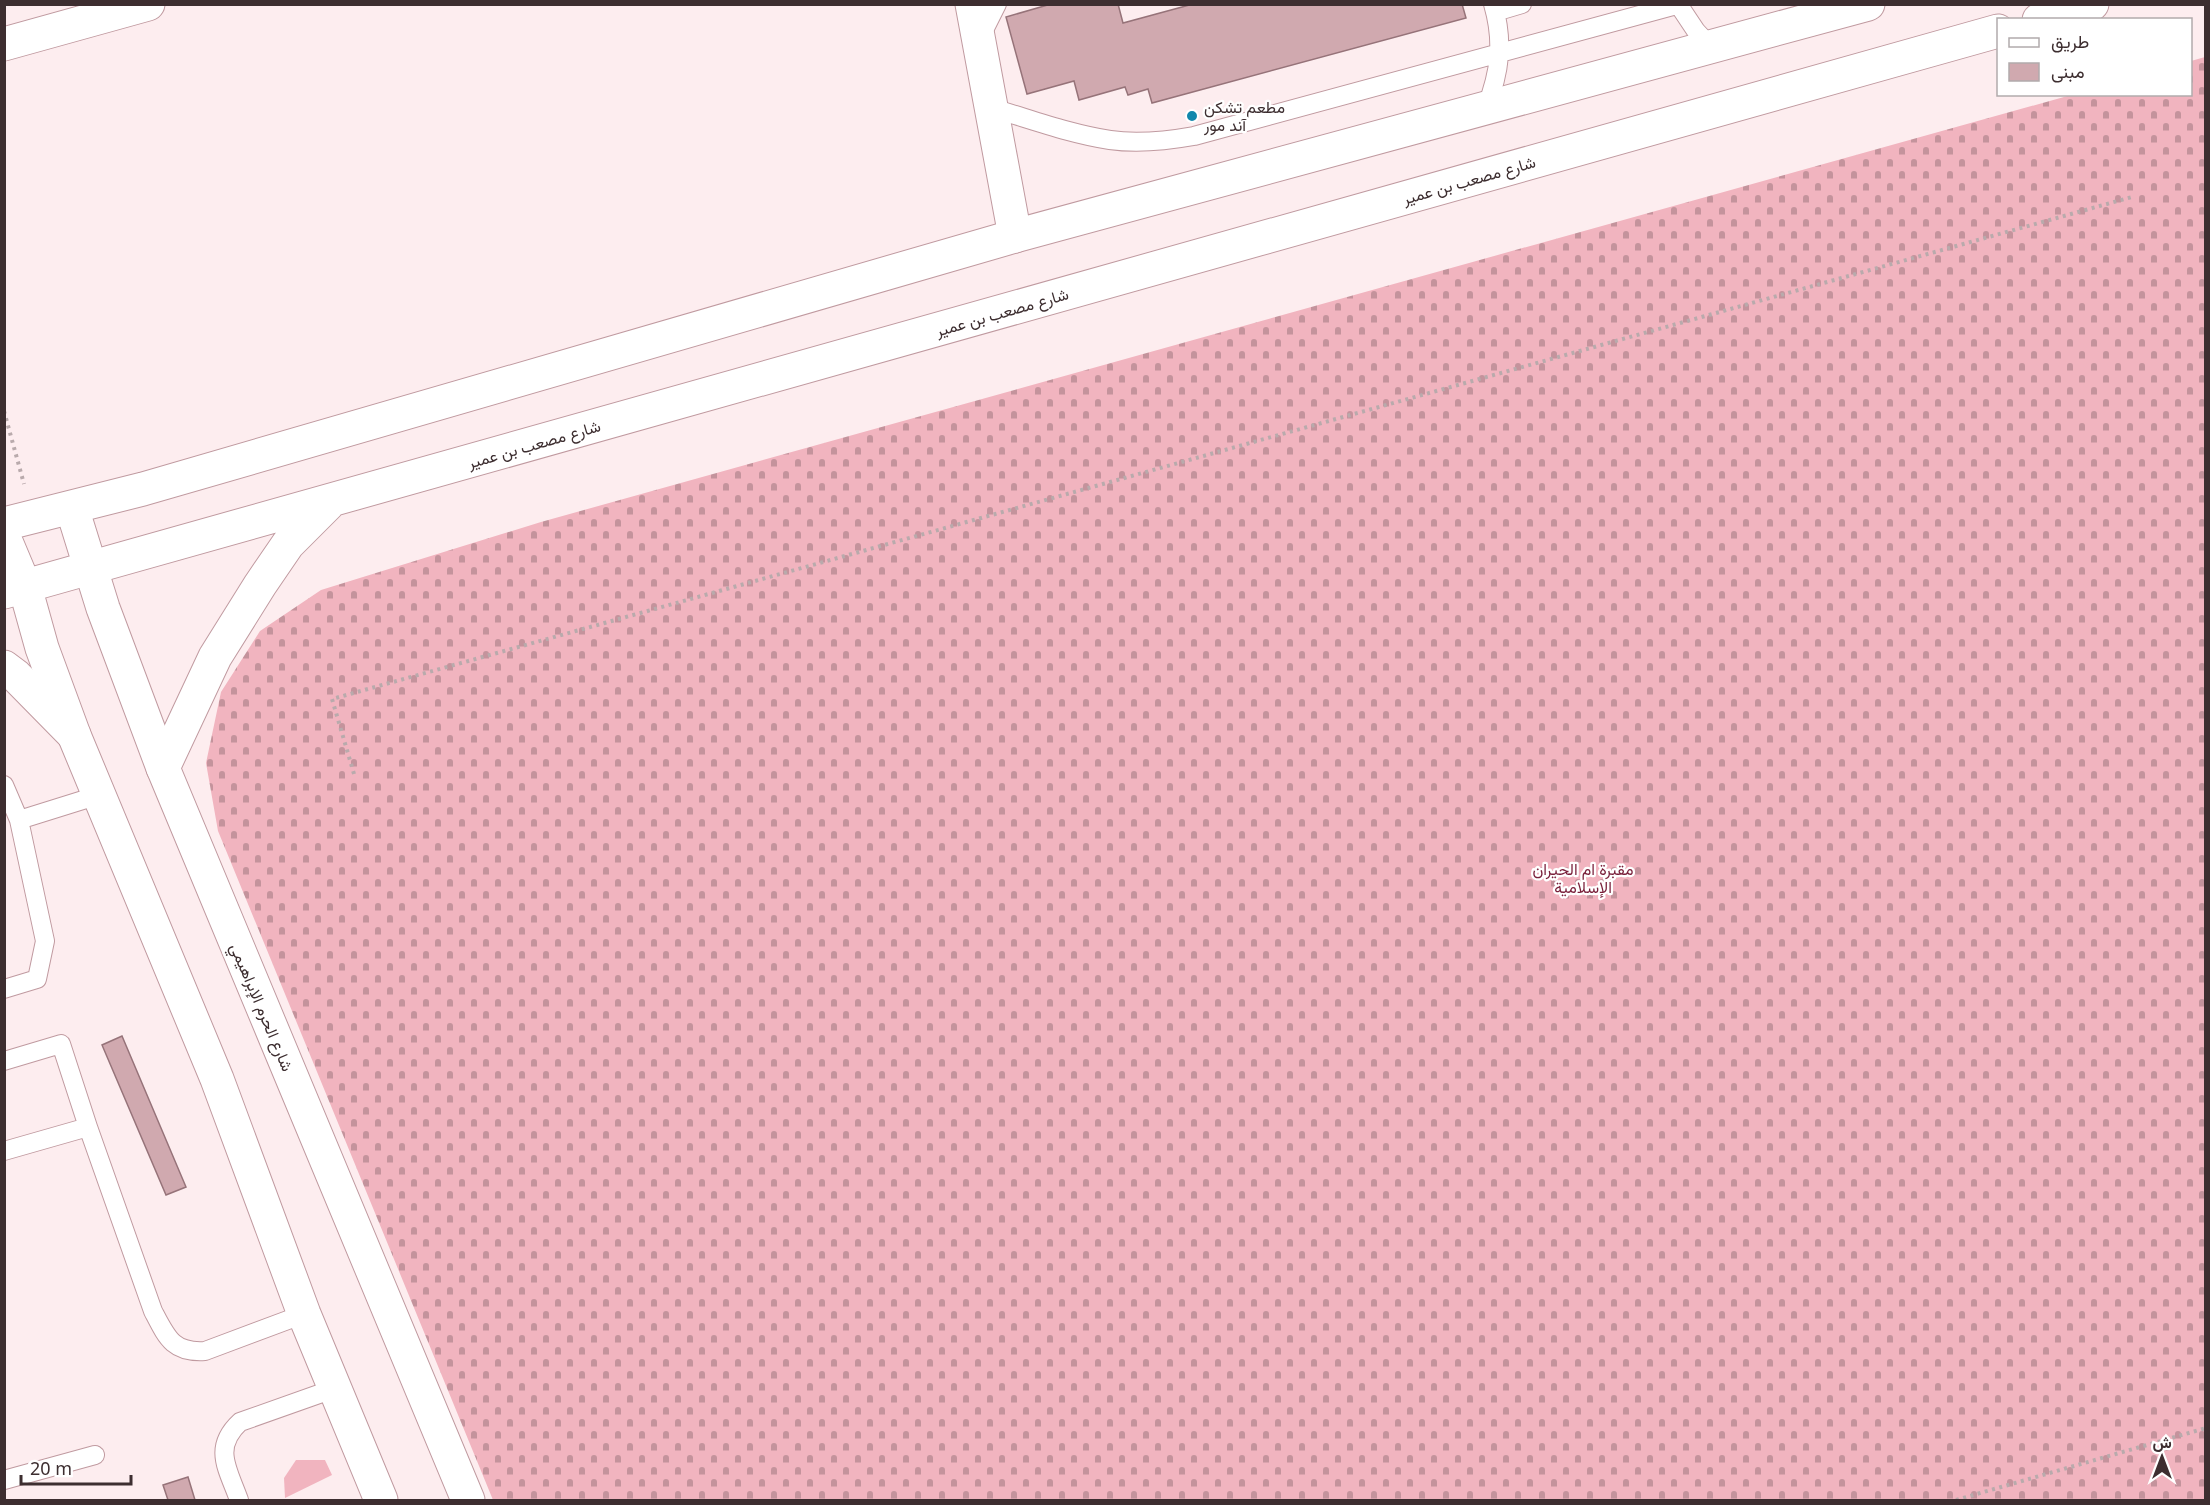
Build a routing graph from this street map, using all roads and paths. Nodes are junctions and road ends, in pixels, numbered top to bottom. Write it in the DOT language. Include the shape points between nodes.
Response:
graph roads {
  1 [pos="148,4"];
  2 [pos="972,4"];
  3 [pos="997,4"];
  4 [pos="1522,4"];
  5 [pos="1868,4"];
  6 [pos="2092,4"];
  7 [pos="1679,5"];
  8 [pos="1494,8"];
  9 [pos="2046,18"];
  10 [pos="1997,31"];
  11 [pos="978,40"];
  12 [pos="4,44"];
  13 [pos="1711,47"];
  14 [pos="1501,52"];
  15 [pos="992,108"];
  16 [pos="1486,108"];
  17 [pos="2132,197"];
  18 [pos="1015,236"];
  19 [pos="4,411"];
  20 [pos="330,502"];
  21 [pos="72,508"];
  22 [pos="19,520"];
  23 [pos="4,537"];
  24 [pos="89,569"];
  25 [pos="15,589"];
  26 [pos="4,667"];
  27 [pos="74,735"];
  28 [pos="162,768"];
  29 [pos="354,774"];
  30 [pos="4,785"];
  31 [pos="99,795"];
  32 [pos="18,820"];
  33 [pos="4,989"];
  34 [pos="4,1061"];
  35 [pos="88,1127"];
  36 [pos="4,1151"];
  37 [pos="304,1314"];
  38 [pos="336,1388"];
  39 [pos="2205,1428"];
  40 [pos="95,1455"];
  41 [pos="4,1480"];
  42 [pos="239,1500"];
  43 [pos="381,1500"];
  44 [pos="468,1500"];
  45 [pos="1956,1500"];
  1 -- 12 [label="main road"];
  2 -- 11 [label="main road"];
  3 -- 11 [label="lane"];
  4 -- 8 [label="lane"];
  5 -- 13 [label="main road"];
  6 -- 9 [label="main road"];
  7 -- 13 [label="lane"];
  7 -- 14 [label="lane"];
  8 -- 14 [label="lane"];
  10 -- 20 [label="main road, شارع مصعب بن عمير"];
  11 -- 15 [label="main road"];
  13 -- 16 [label="main road"];
  14 -- 15 [label="lane" via="1166,141 1110,140"];
  14 -- 16 [label="lane"];
  15 -- 18 [label="main road"];
  16 -- 18 [label="main road"];
  17 -- 29 [label="path" via="332,699"];
  18 -- 21 [label="main road"];
  19 -- 22 [label="path"];
  20 -- 24 [label="main road, شارع مصعب بن عمير"];
  20 -- 28 [label="main road" via="288,544 260,585 215,657"];
  21 -- 22 [label="main road"];
  21 -- 24 [label="main road, شارع الحرم الإبراهيمي"];
  23 -- 25 [label="main road"];
  24 -- 25 [label="main road, شارع مصعب بن عمير"];
  24 -- 28 [label="main road, شارع الحرم الإبراهيمي"];
  25 -- 27 [label="main road"];
  26 -- 27 [label="main road"];
  27 -- 31 [label="main road"];
  28 -- 44 [label="main road, شارع الحرم الإبراهيمي"];
  30 -- 32 [label="lane"];
  31 -- 32 [label="lane"];
  31 -- 37 [label="main road" via="217,1079"];
  32 -- 33 [label="lane" via="45,940 37,979"];
  34 -- 35 [label="lane" via="61,1044"];
  35 -- 36 [label="lane"];
  35 -- 37 [label="lane" via="153,1311 172,1343 193,1352 205,1351"];
  37 -- 38 [label="main road"];
  38 -- 42 [label="lane" via="240,1422 231,1430 223,1452"];
  38 -- 43 [label="main road"];
  39 -- 45 [label="path"];
  40 -- 41 [label="lane"];
}
